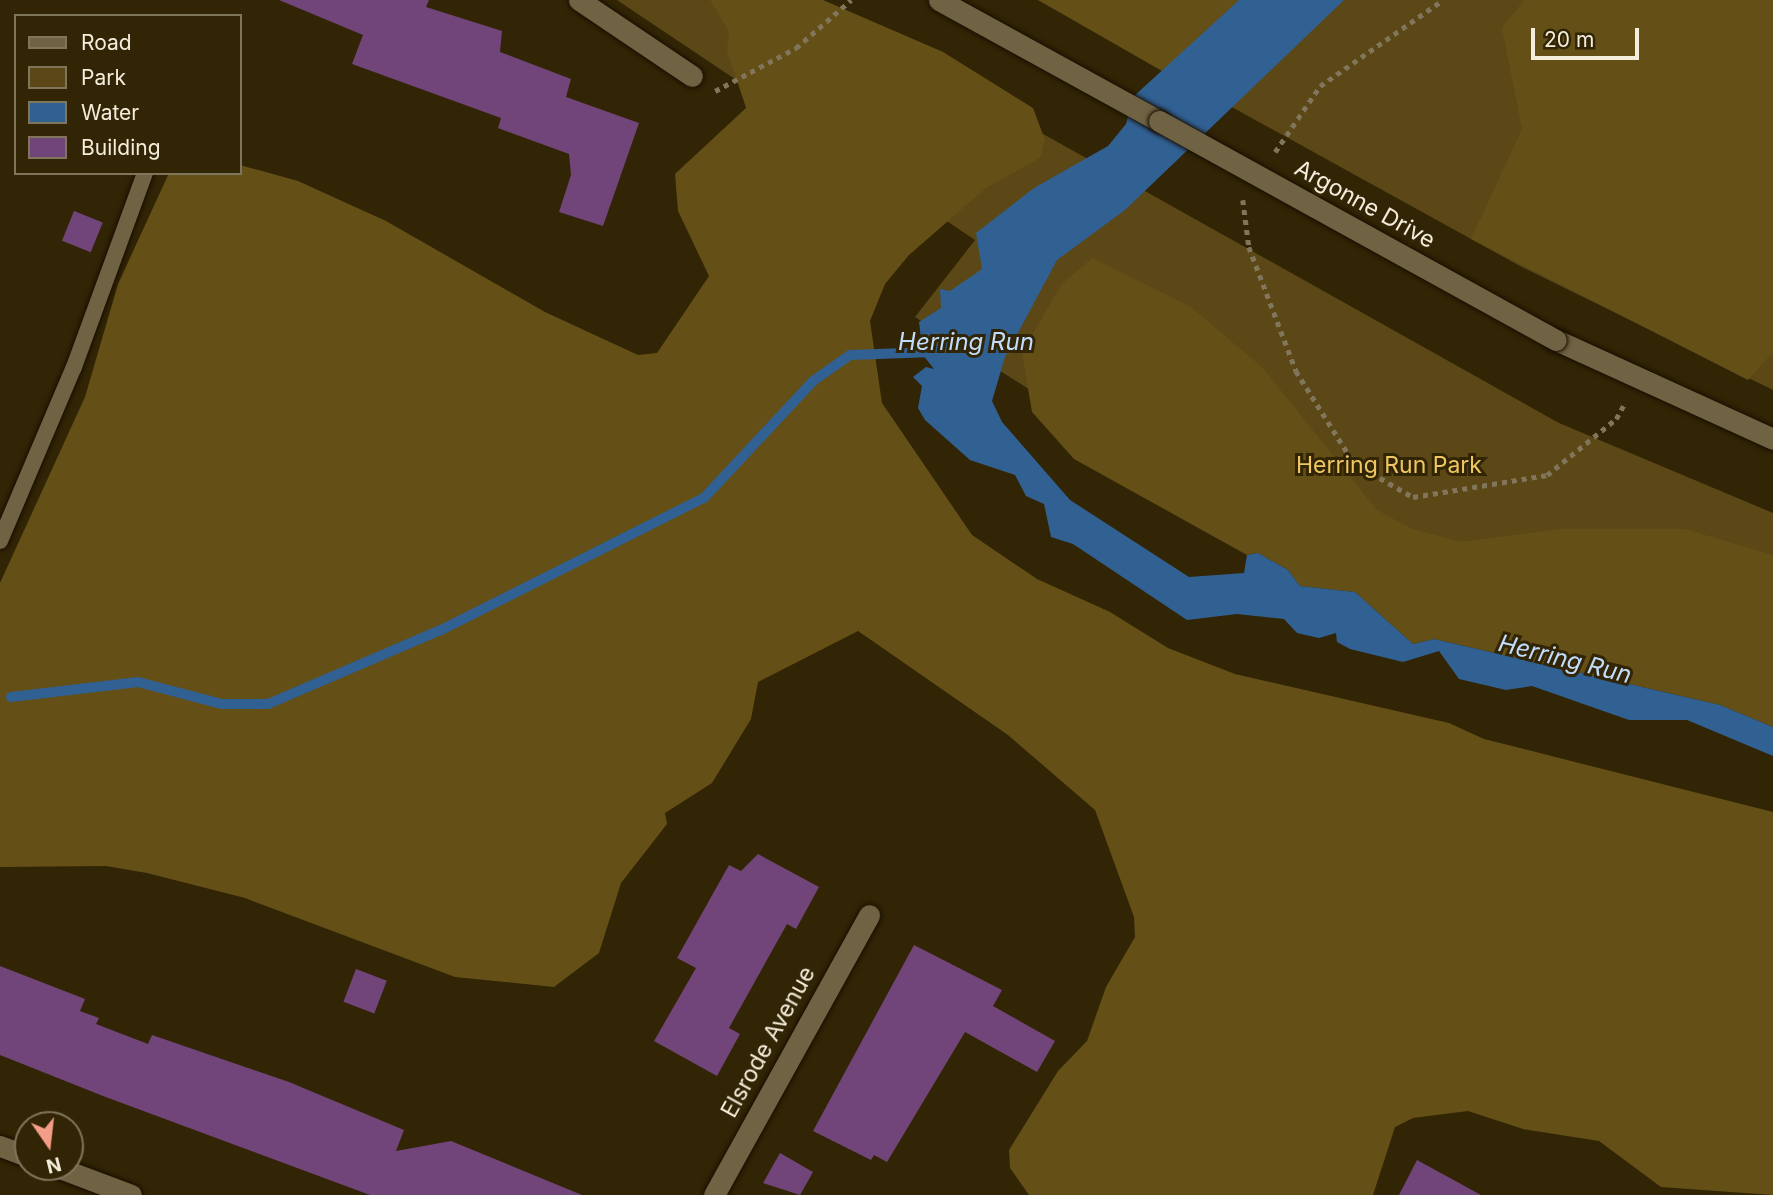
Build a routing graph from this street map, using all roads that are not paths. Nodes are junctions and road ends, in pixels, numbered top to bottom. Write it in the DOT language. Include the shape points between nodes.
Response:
graph roads {
  1 [pos="579,0"];
  2 [pos="944,3"];
  3 [pos="692,76"];
  4 [pos="144,175"];
  5 [pos="1773,439"];
  6 [pos="0,541"];
  7 [pos="869,915"];
  8 [pos="84,1177"];
  9 [pos="131,1195"];
  10 [pos="714,1195"];
  1 -- 3 [label="main road"];
  2 -- 5 [label="main road, Argonne Drive, bridge" via="1556,340 1637,381"];
  4 -- 6 [label="lane" via="74,367"];
  7 -- 10 [label="main road, Elsrode Avenue"];
  8 -- 9 [label="main road"];
}
